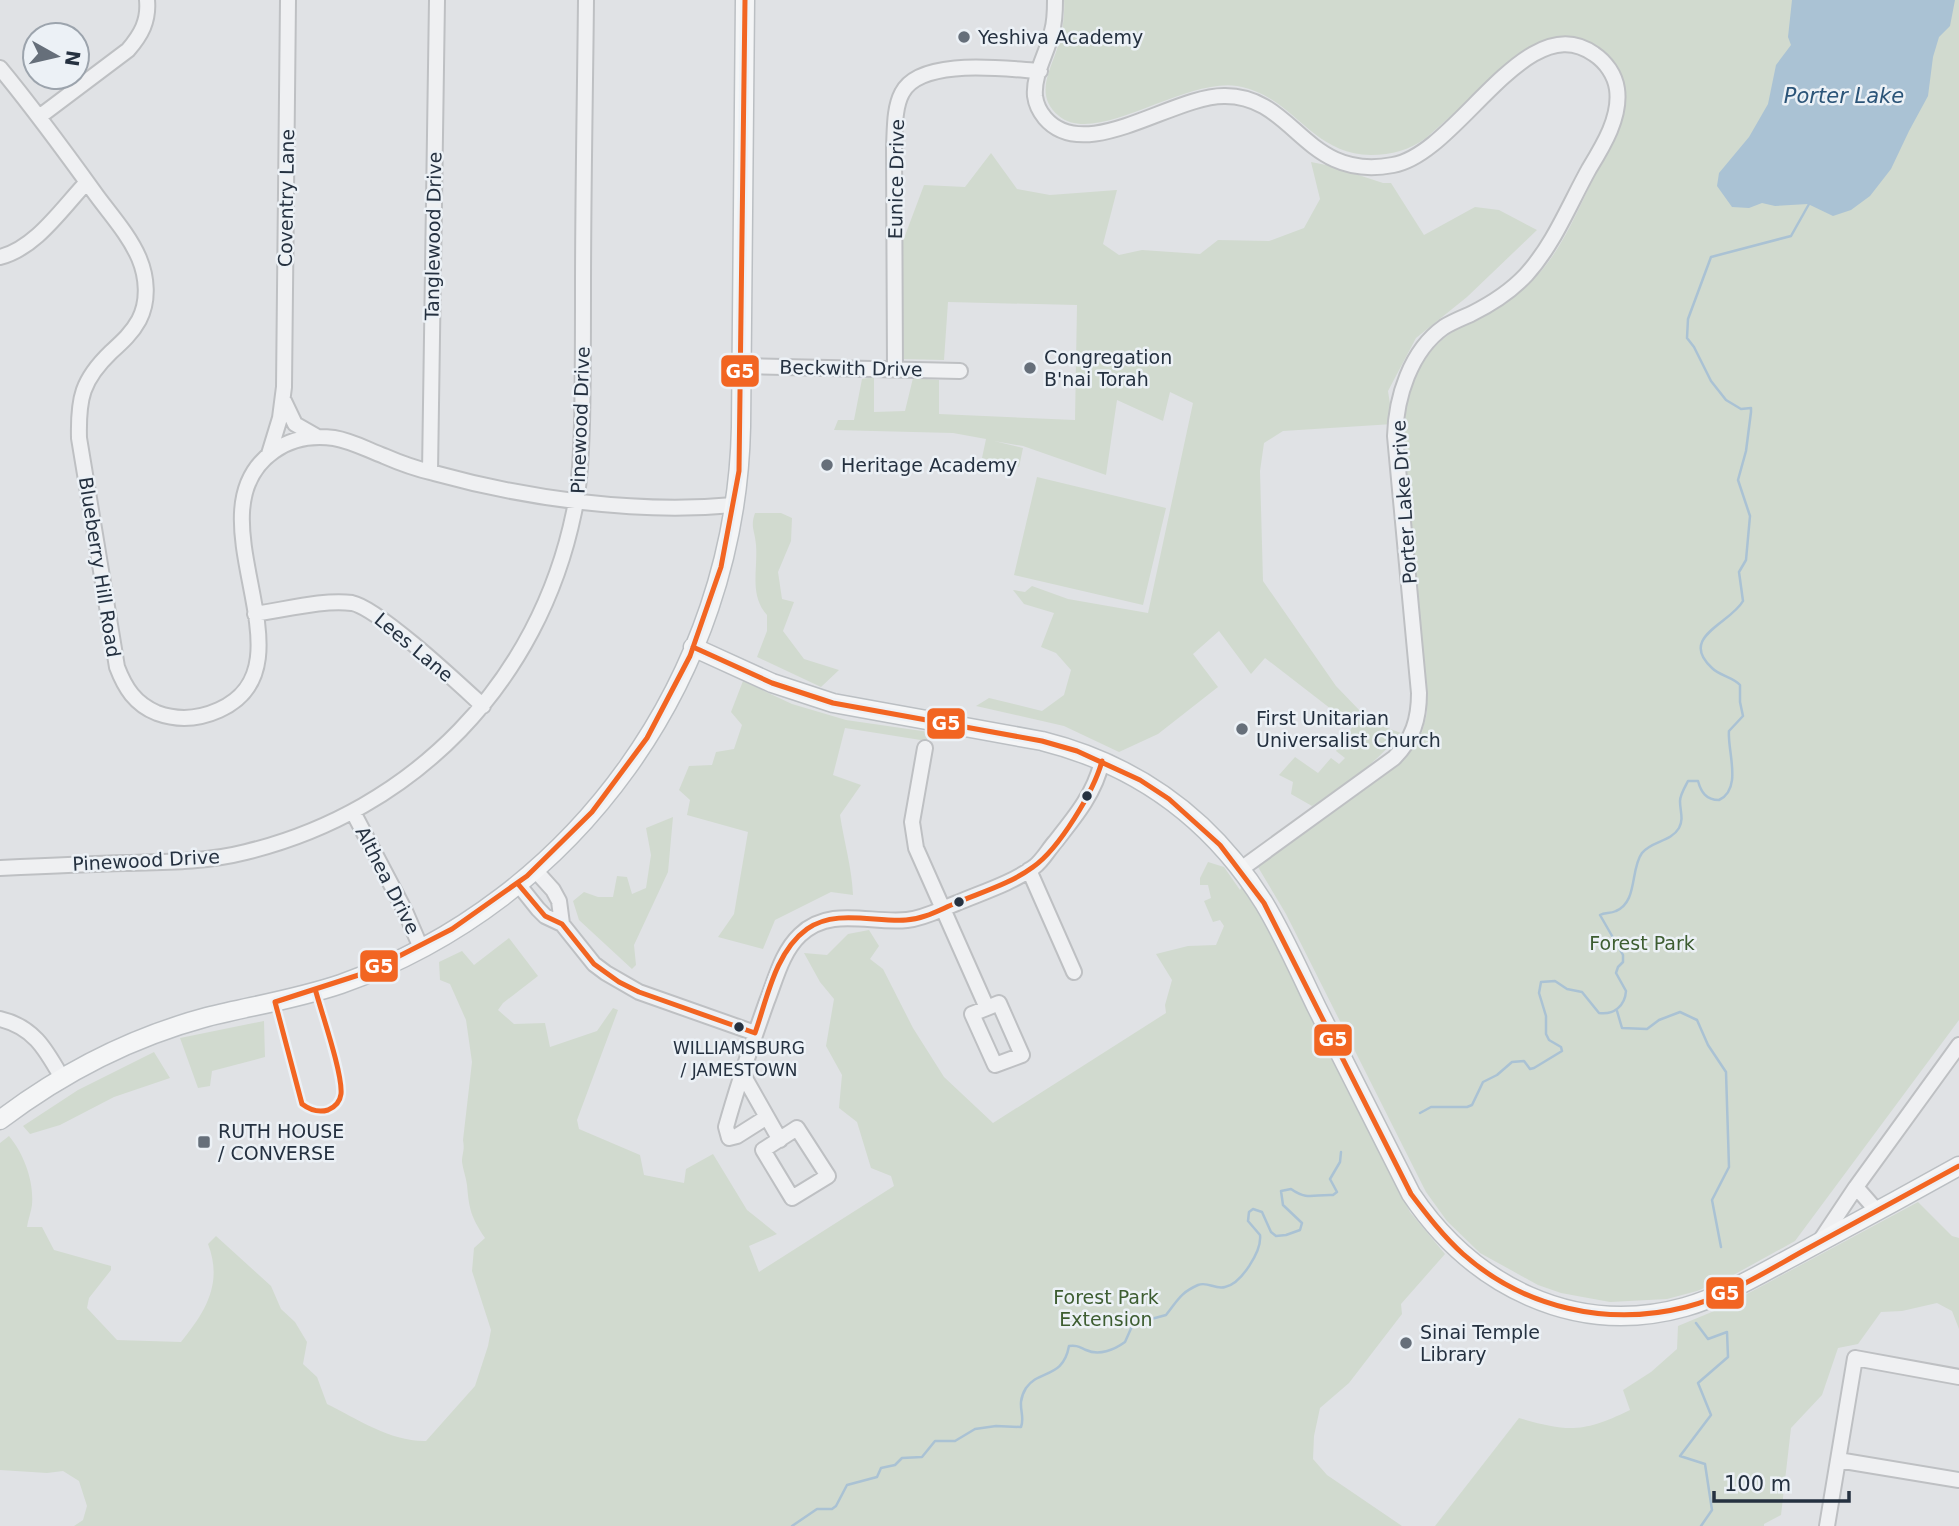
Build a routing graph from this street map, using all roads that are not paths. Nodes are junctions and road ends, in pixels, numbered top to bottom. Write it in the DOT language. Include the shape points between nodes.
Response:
graph roads {
  1 [pos="147,0"];
  2 [pos="288,0"];
  3 [pos="437,0"];
  4 [pos="586,0"];
  5 [pos="745,0"];
  6 [pos="1055,0"];
  7 [pos="0,68"];
  8 [pos="1040,71"];
  9 [pos="38,117"];
  10 [pos="87,182"];
  11 [pos="0,257"];
  12 [pos="741,366"];
  13 [pos="895,369"];
  14 [pos="960,371"];
  15 [pos="283,396"];
  16 [pos="317,437"];
  17 [pos="270,454"];
  18 [pos="430,472"];
  19 [pos="576,501"];
  20 [pos="734,505"];
  21 [pos="256,614"];
  22 [pos="694,647"];
  23 [pos="484,706"];
  24 [pos="925,748"];
  25 [pos="1102,761"];
  26 [pos="353,812"];
  27 [pos="0,868"];
  28 [pos="1241,869"];
  29 [pos="535,870"];
  30 [pos="1028,870"];
  31 [pos="518,884"];
  32 [pos="943,908"];
  33 [pos="562,924"];
  34 [pos="421,948"];
  35 [pos="1074,972"];
  36 [pos="986,1008"];
  37 [pos="0,1019"];
  38 [pos="755,1033"];
  39 [pos="1959,1045"];
  40 [pos="742,1073"];
  41 [pos="62,1078"];
  42 [pos="767,1117"];
  43 [pos="0,1120"];
  44 [pos="780,1140"];
  45 [pos="1959,1166"];
  46 [pos="1856,1187"];
  47 [pos="1877,1211"];
  48 [pos="1819,1243"];
  49 [pos="1959,1377"];
  50 [pos="1838,1460"];
  51 [pos="1959,1480"];
  52 [pos="1827,1526"];
  1 -- 9 [label="street" via="142,33 128,50"];
  2 -- 15 [label="street, Coventry Lane"];
  3 -- 18 [label="street, Tanglewood Drive"];
  4 -- 19 [label="street, Pinewood Drive" via="583,376"];
  5 -- 12 [label="main road"];
  6 -- 8 [label="street, Porter Lake Drive" via="1053,29"];
  7 -- 9 [label="street, Blueberry Hill Road"];
  8 -- 13 [label="street, Eunice Drive" via="941,70 923,75 902,93 894,146"];
  8 -- 28 [label="street, Porter Lake Drive" via="1037,106 1049,122 1070,134 1110,131 1202,98 1242,97 1272,110 1326,156 1365,167 1393,166 1421,155 1512,69 1544,48 1566,43 1589,50 1607,66 1617,90 1604,143 1533,266 1495,301 1437,332 1418,355 1404,386 1395,436 1419,693 1410,739 1394,758"];
  9 -- 10 [label="street, Blueberry Hill Road"];
  10 -- 11 [label="street" via="24,247"];
  10 -- 21 [label="street, Blueberry Hill Road" via="139,257 145,282 139,318 87,380 78,415 100,571 123,683 139,703 167,716 195,718 224,708 242,694 254,671 259,647"];
  12 -- 13 [label="street, Beckwith Drive"];
  12 -- 20 [label="main road"];
  13 -- 14 [label="street, Beckwith Drive"];
  15 -- 16 [label="street, Coventry Lane" via="292,421"];
  15 -- 17 [label="street, Coventry Lane"];
  16 -- 17 [label="street, Blueberry Hill Road" via="297,439"];
  16 -- 18 [label="street, Blueberry Hill Road" via="347,441"];
  17 -- 21 [label="street, Blueberry Hill Road" via="249,481 240,514"];
  18 -- 19 [label="street, Blueberry Hill Road"];
  19 -- 20 [label="street, Blueberry Hill Road" via="664,507"];
  19 -- 23 [label="street, Pinewood Drive" via="545,606"];
  20 -- 22 [label="main road" via="716,582"];
  21 -- 23 [label="street, Lees Lane" via="330,603 361,606"];
  22 -- 25 [label="main road" via="824,701 1042,741"];
  22 -- 29 [label="main road" via="665,710 630,767 593,813"];
  23 -- 26 [label="street, Pinewood Drive" via="427,761"];
  24 -- 32 [label="street" via="912,832"];
  25 -- 28 [label="main road" via="1174,802"];
  25 -- 30 [label="street" via="1086,801 1041,860"];
  26 -- 27 [label="street, Pinewood Drive" via="293,838 222,857"];
  26 -- 34 [label="street, Althea Drive"];
  28 -- 48 [label="main road" via="1278,928 1411,1194 1440,1234 1485,1273 1521,1293 1562,1307 1602,1314 1644,1314 1711,1298"];
  29 -- 31 [label="main road"];
  29 -- 33 [label="street" via="559,901"];
  30 -- 32 [label="street"];
  30 -- 35 [label="street"];
  31 -- 33 [label="street" via="545,916"];
  31 -- 34 [label="main road"];
  32 -- 36 [label="street"];
  32 -- 38 [label="street" via="911,920 842,917 808,929 783,959"];
  33 -- 38 [label="street" via="594,964 625,985"];
  34 -- 41 [label="main road" via="328,988 159,1032"];
  37 -- 41 [label="street" via="33,1034"];
  38 -- 40 [label="street"];
  39 -- 46 [label="street"];
  40 -- 42 [label="street"];
  40 -- 42 [label="street" via="726,1127 729,1138"];
  41 -- 43 [label="main road"];
  42 -- 44 [label="street"];
  44 -- 44 [label="street" via="797,1128 828,1176 792,1198 763,1150"];
  45 -- 47 [label="main road"];
  46 -- 47 [label="street"];
  46 -- 48 [label="street"];
  47 -- 48 [label="main road"];
  49 -- 50 [label="street" via="1855,1359"];
  50 -- 51 [label="street"];
  50 -- 52 [label="street"];
}
